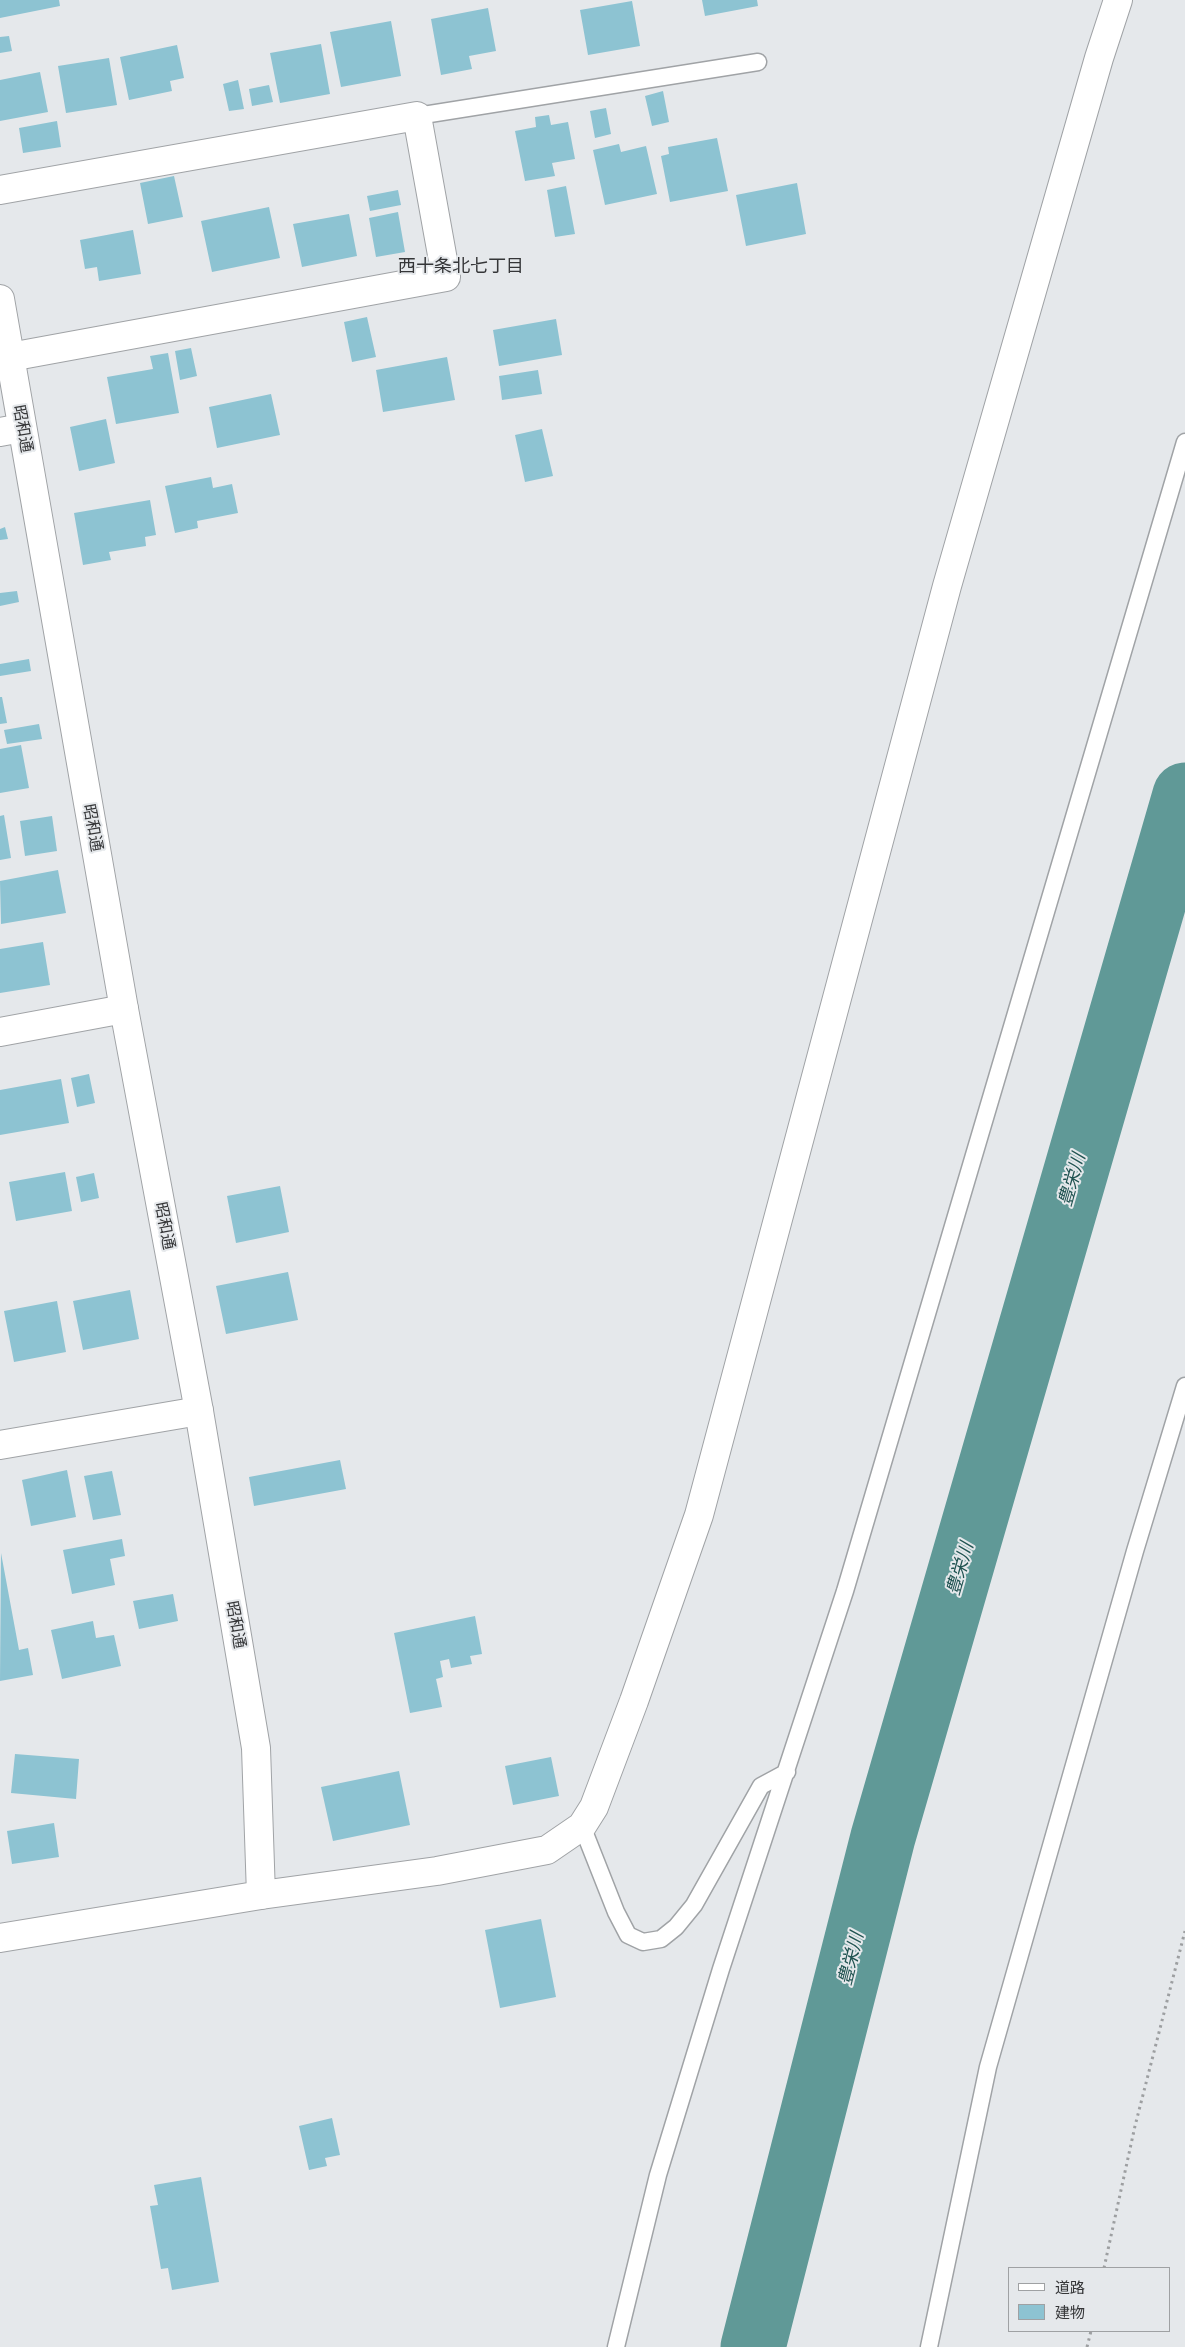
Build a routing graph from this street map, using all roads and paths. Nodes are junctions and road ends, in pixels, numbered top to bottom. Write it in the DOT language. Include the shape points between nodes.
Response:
graph roads {
  1 [pos="1118,0"];
  2 [pos="758,62"];
  3 [pos="417,116"];
  4 [pos="0,190"];
  5 [pos="0,299"];
  6 [pos="10,357"];
  7 [pos="11,430"];
  8 [pos="1185,442"];
  9 [pos="124,1009"];
  10 [pos="0,1032"];
  11 [pos="1185,1386"];
  12 [pos="199,1411"];
  13 [pos="0,1445"];
  14 [pos="787,1772"];
  15 [pos="582,1826"];
  16 [pos="261,1895"];
  17 [pos="1185,1931"];
  18 [pos="0,1938"];
  19 [pos="1104,2267"];
  20 [pos="1091,2332"];
  21 [pos="616,2347"];
  22 [pos="929,2347"];
  23 [pos="1087,2347"];
  1 -- 15 [label="street" via="947,586 699,1515 634,1702 594,1808"];
  2 -- 3 [label="lane"];
  3 -- 4 [label="street"];
  3 -- 6 [label="street" via="446,277"];
  5 -- 6 [label="street, 昭和通"];
  6 -- 7 [label="street, 昭和通"];
  7 -- 9 [label="street, 昭和通"];
  8 -- 14 [label="lane" via="850,1572"];
  9 -- 10 [label="street"];
  9 -- 12 [label="street, 昭和通"];
  11 -- 22 [label="lane" via="988,2067"];
  12 -- 13 [label="street"];
  12 -- 16 [label="street, 昭和通" via="256,1748"];
  14 -- 15 [label="lane" via="760,1786 694,1905 676,1927 660,1939 644,1942 628,1935"];
  14 -- 21 [label="lane" via="720,1969 658,2175"];
  15 -- 16 [label="street" via="547,1850 437,1872"];
  16 -- 18 [label="street"];
  17 -- 19 [label="path" via="1135,2126"];
  20 -- 23 [label="path"];
}
